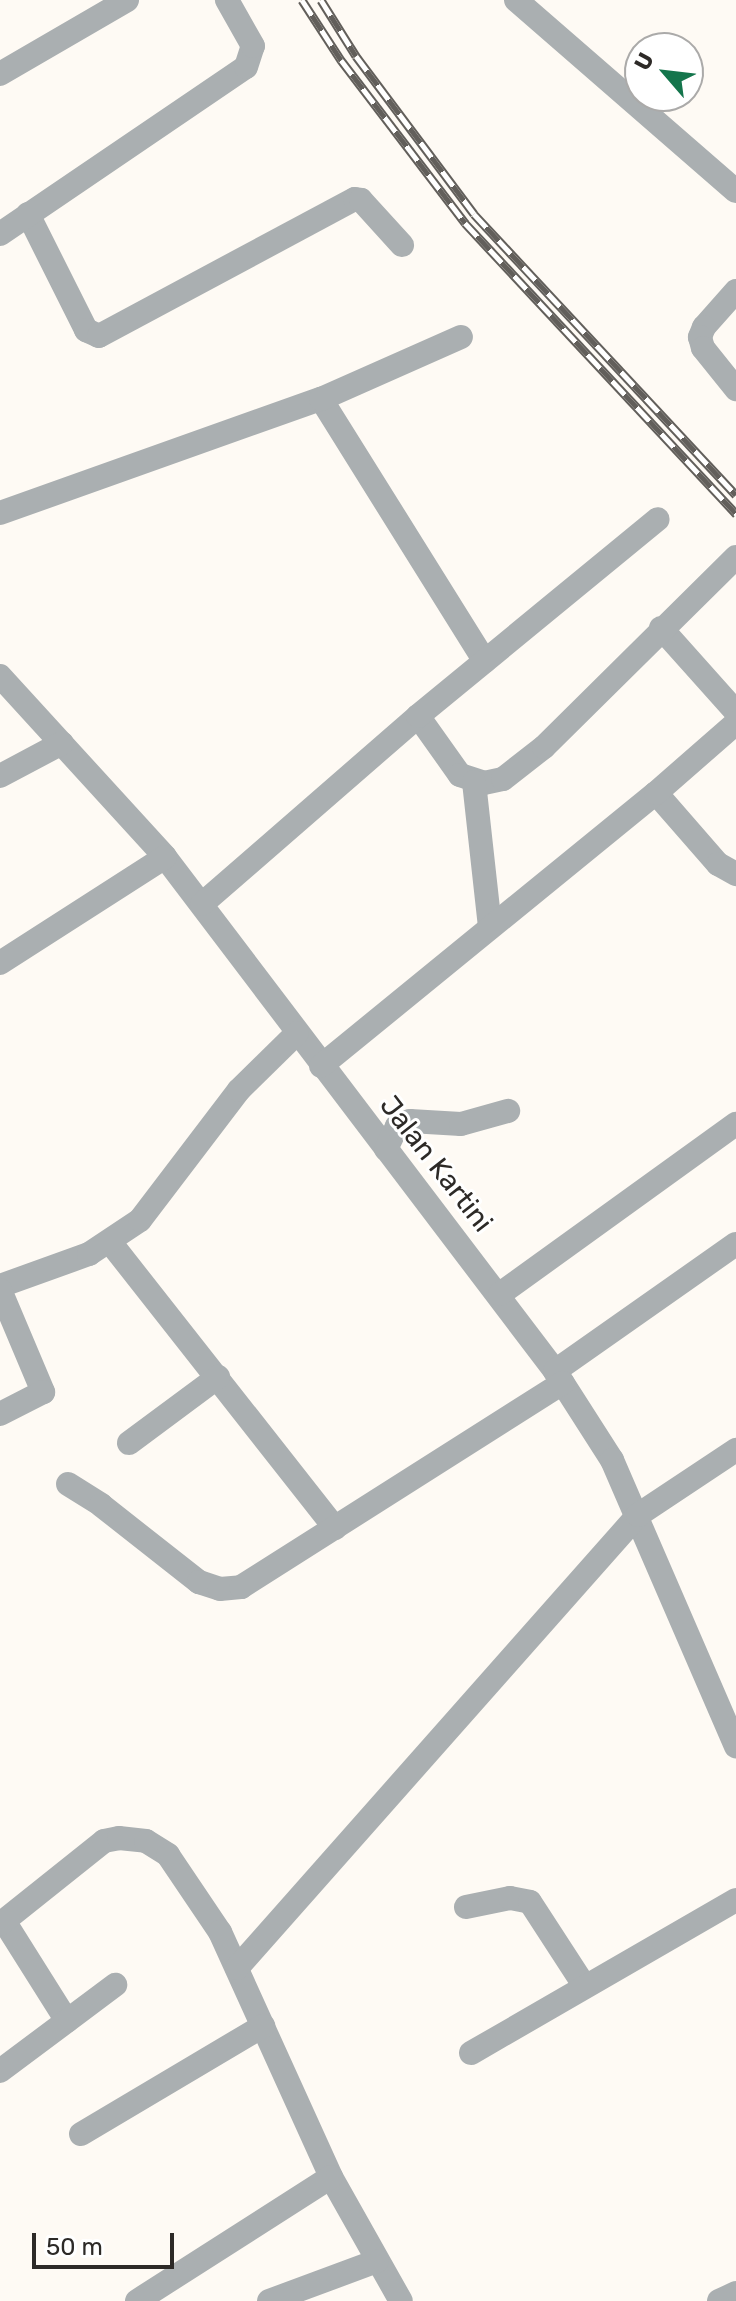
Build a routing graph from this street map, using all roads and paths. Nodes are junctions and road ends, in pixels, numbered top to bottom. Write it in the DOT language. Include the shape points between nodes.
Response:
graph roads {
  1 [pos="127,0"];
  2 [pos="227,0"];
  3 [pos="516,0"];
  4 [pos="0,74"];
  5 [pos="736,191"];
  6 [pos="28,214"];
  7 [pos="0,234"];
  8 [pos="402,245"];
  9 [pos="736,291"];
  10 [pos="461,337"];
  11 [pos="736,389"];
  12 [pos="321,399"];
  13 [pos="0,513"];
  14 [pos="658,519"];
  15 [pos="736,557"];
  16 [pos="661,628"];
  17 [pos="485,661"];
  18 [pos="0,676"];
  19 [pos="736,712"];
  20 [pos="418,716"];
  21 [pos="736,723"];
  22 [pos="62,743"];
  23 [pos="0,776"];
  24 [pos="474,782"];
  25 [pos="656,793"];
  26 [pos="165,857"];
  27 [pos="736,874"];
  28 [pos="202,904"];
  29 [pos="490,927"];
  30 [pos="0,963"];
  31 [pos="297,1033"];
  32 [pos="321,1066"];
  33 [pos="508,1111"];
  34 [pos="736,1124"];
  35 [pos="386,1149"];
  36 [pos="110,1242"];
  37 [pos="736,1244"];
  38 [pos="0,1288"];
  39 [pos="500,1294"];
  40 [pos="218,1377"];
  41 [pos="559,1377"];
  42 [pos="0,1414"];
  43 [pos="129,1443"];
  44 [pos="736,1450"];
  45 [pos="68,1484"];
  46 [pos="638,1515"];
  47 [pos="335,1528"];
  48 [pos="736,1746"];
  49 [pos="736,1900"];
  50 [pos="466,1907"];
  51 [pos="2,1922"];
  52 [pos="237,1968"];
  53 [pos="115,1985"];
  54 [pos="584,1985"];
  55 [pos="67,2021"];
  56 [pos="263,2026"];
  57 [pos="471,2053"];
  58 [pos="0,2071"];
  59 [pos="81,2134"];
  60 [pos="331,2177"];
  61 [pos="377,2261"];
  62 [pos="736,2293"];
  63 [pos="137,2301"];
  64 [pos="269,2301"];
  65 [pos="401,2301"];
  66 [pos="719,2301"];
  1 -- 4 [label="street"];
  2 -- 6 [label="street" via="253,46 246,67"];
  3 -- 5 [label="street"];
  6 -- 7 [label="street"];
  6 -- 8 [label="street" via="86,330 99,336 352,200 361,200"];
  9 -- 11 [label="street" via="700,337"];
  10 -- 12 [label="street"];
  12 -- 13 [label="street"];
  12 -- 17 [label="street"];
  14 -- 17 [label="street"];
  15 -- 16 [label="street"];
  16 -- 19 [label="street"];
  16 -- 24 [label="street" via="527,762 503,779"];
  17 -- 20 [label="street"];
  18 -- 22 [label="street, Jalan Kartini"];
  20 -- 24 [label="street" via="452,766"];
  20 -- 28 [label="street"];
  21 -- 25 [label="street"];
  22 -- 23 [label="street"];
  22 -- 26 [label="street, Jalan Kartini"];
  24 -- 29 [label="street"];
  25 -- 27 [label="street" via="718,864"];
  25 -- 29 [label="street"];
  26 -- 28 [label="street, Jalan Kartini"];
  26 -- 30 [label="street"];
  28 -- 31 [label="street, Jalan Kartini"];
  29 -- 32 [label="street"];
  31 -- 32 [label="street, Jalan Kartini"];
  31 -- 36 [label="street" via="239,1090 140,1220"];
  32 -- 35 [label="street, Jalan Kartini"];
  33 -- 35 [label="street" via="461,1124 410,1121 397,1126"];
  34 -- 39 [label="street"];
  35 -- 39 [label="street, Jalan Kartini"];
  36 -- 38 [label="street"];
  36 -- 40 [label="street"];
  37 -- 41 [label="street"];
  38 -- 42 [label="street" via="43,1392"];
  39 -- 41 [label="street, Jalan Kartini"];
  40 -- 43 [label="street"];
  40 -- 47 [label="street"];
  41 -- 46 [label="street, Jalan Kartini" via="612,1460"];
  41 -- 47 [label="street"];
  44 -- 46 [label="street"];
  45 -- 47 [label="street" via="199,1582 220,1589 249,1582"];
  46 -- 48 [label="street, Jalan Kartini"];
  46 -- 52 [label="street"];
  49 -- 54 [label="street"];
  50 -- 54 [label="street" via="510,1898 530,1902"];
  51 -- 52 [label="street" via="104,1841 146,1841 168,1855 193,1889"];
  51 -- 55 [label="street"];
  52 -- 56 [label="street"];
  53 -- 55 [label="street"];
  54 -- 57 [label="street"];
  55 -- 58 [label="street"];
  56 -- 59 [label="street"];
  56 -- 60 [label="street"];
  60 -- 61 [label="street"];
  60 -- 63 [label="street"];
  61 -- 64 [label="street"];
  61 -- 65 [label="street"];
  62 -- 66 [label="street"];
}
